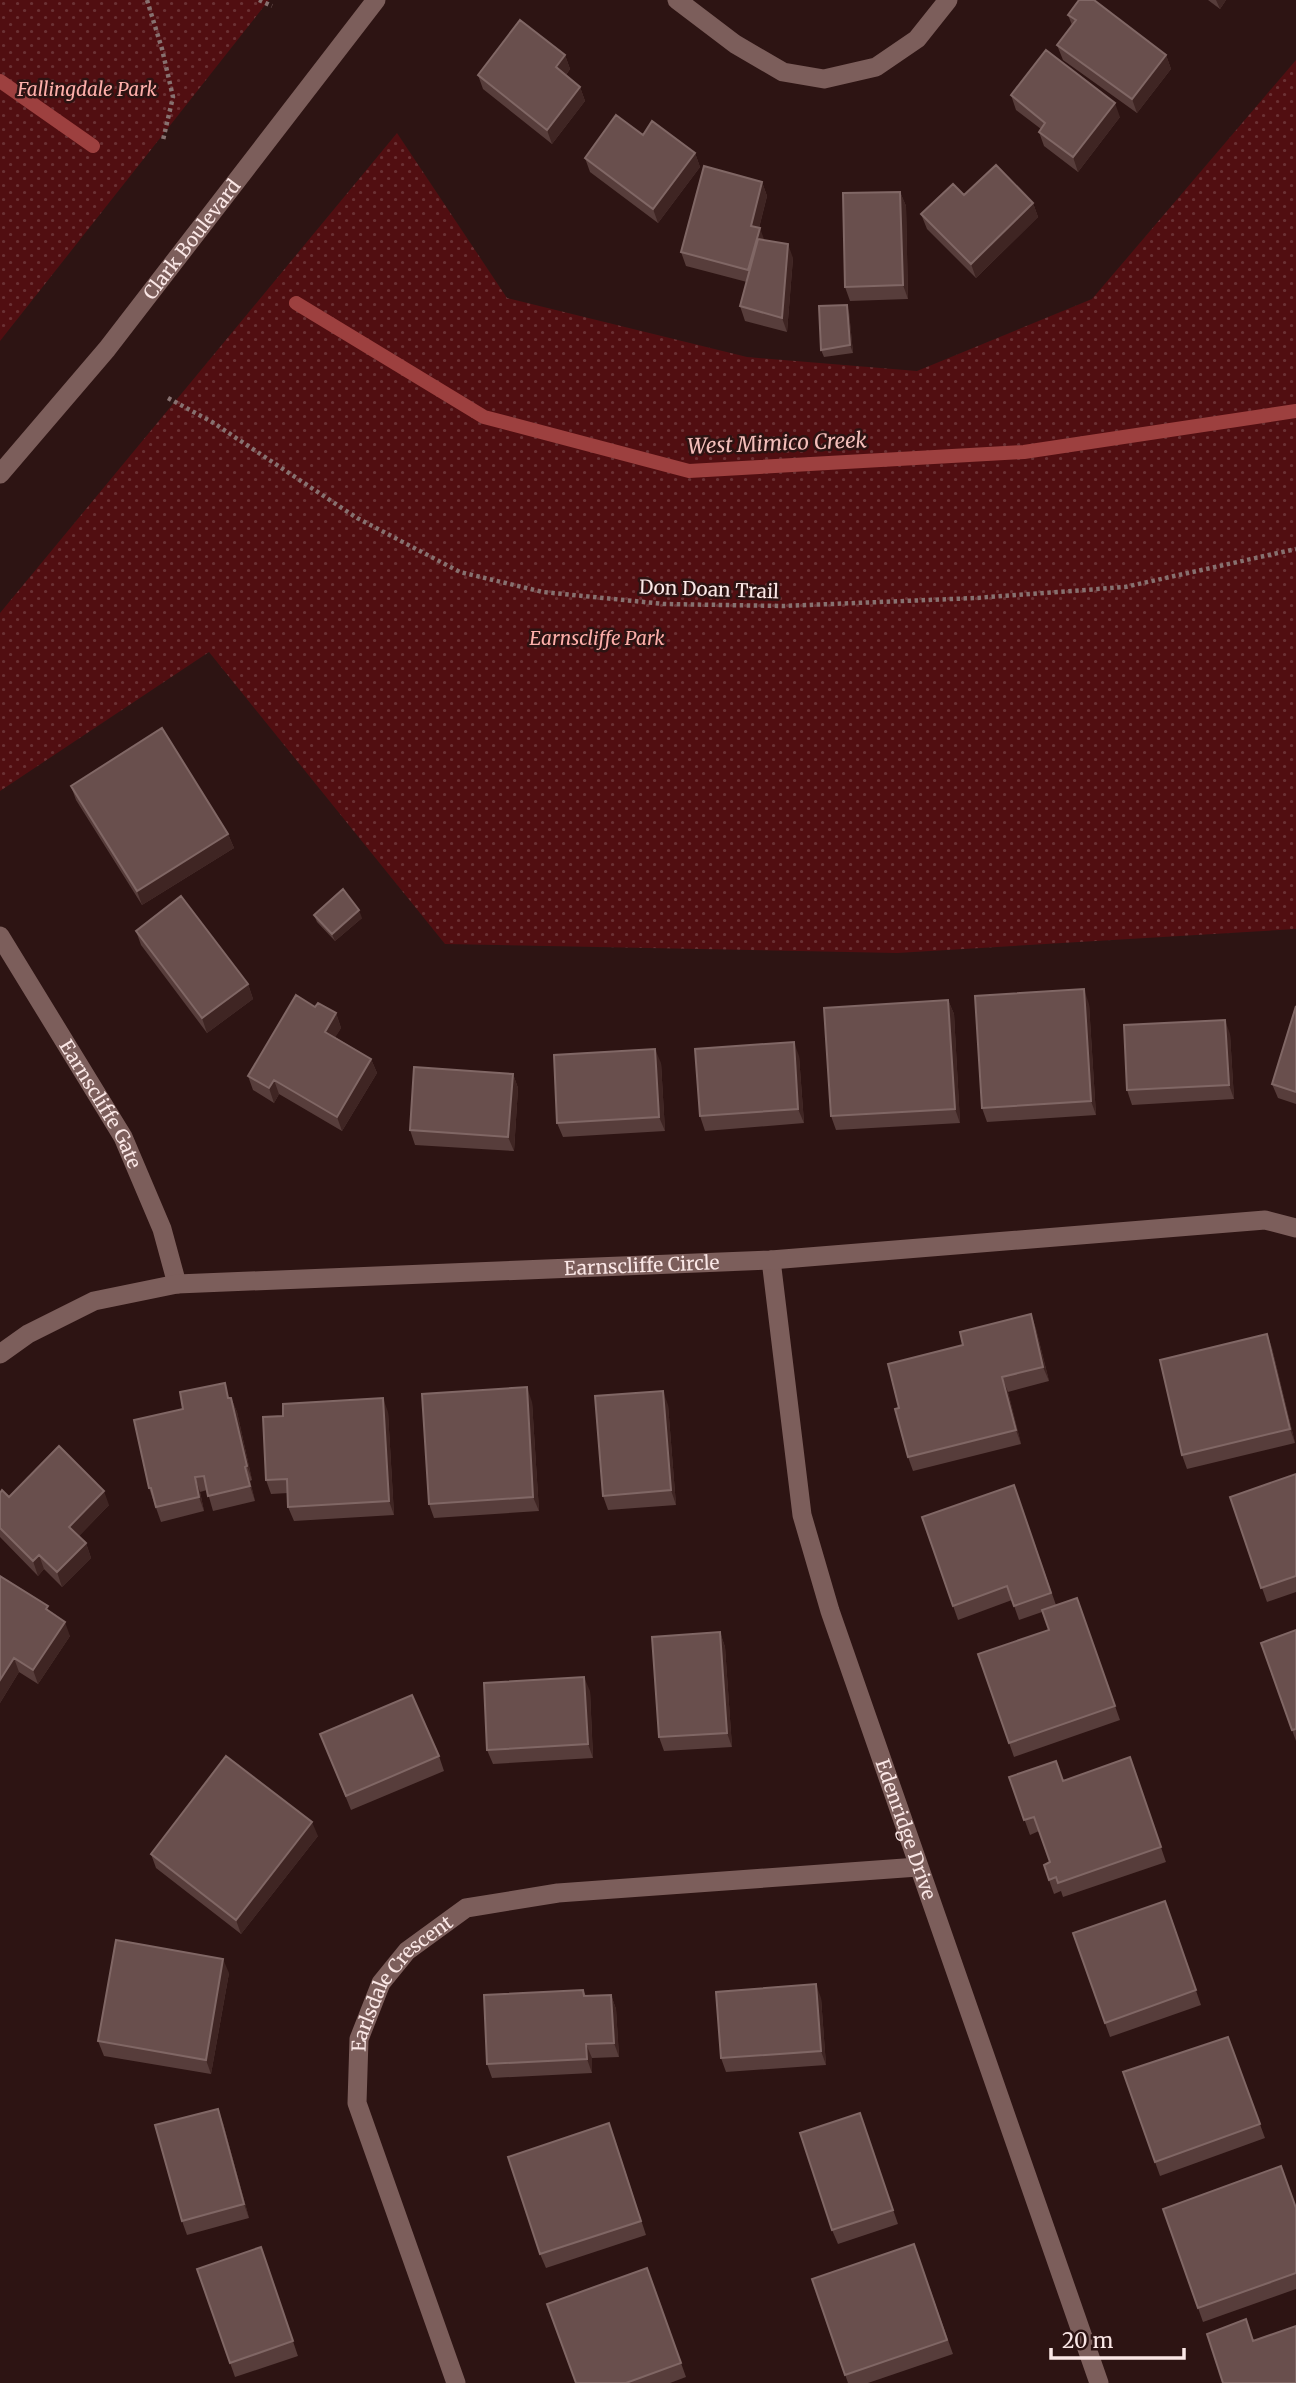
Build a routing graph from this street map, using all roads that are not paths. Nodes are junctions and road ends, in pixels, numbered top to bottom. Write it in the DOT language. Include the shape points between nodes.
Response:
graph roads {
  1 [pos="376,0"];
  2 [pos="677,0"];
  3 [pos="948,0"];
  4 [pos="0,474"];
  5 [pos="0,936"];
  6 [pos="1296,1228"];
  7 [pos="771,1260"];
  8 [pos="177,1284"];
  9 [pos="0,1354"];
  10 [pos="918,1867"];
  11 [pos="456,2383"];
  12 [pos="1099,2383"];
  1 -- 4 [label="street, Clark Boulevard" via="107,349"];
  2 -- 3 [label="street" via="735,44 783,72 824,79 876,66 917,39"];
  5 -- 8 [label="street, Earnscliffe Gate" via="123,1137 162,1229"];
  6 -- 7 [label="street, Earnscliffe Circle" via="1265,1220"];
  7 -- 8 [label="street, Earnscliffe Circle"];
  7 -- 10 [label="street, Edenridge Drive" via="802,1515"];
  8 -- 9 [label="street, Earnscliffe Circle" via="94,1301 28,1334"];
  10 -- 11 [label="street, Earlsdale Crescent" via="558,1893 466,1908 407,1951 381,1983 359,2039 357,2103"];
  10 -- 12 [label="street, Edenridge Drive"];
}
